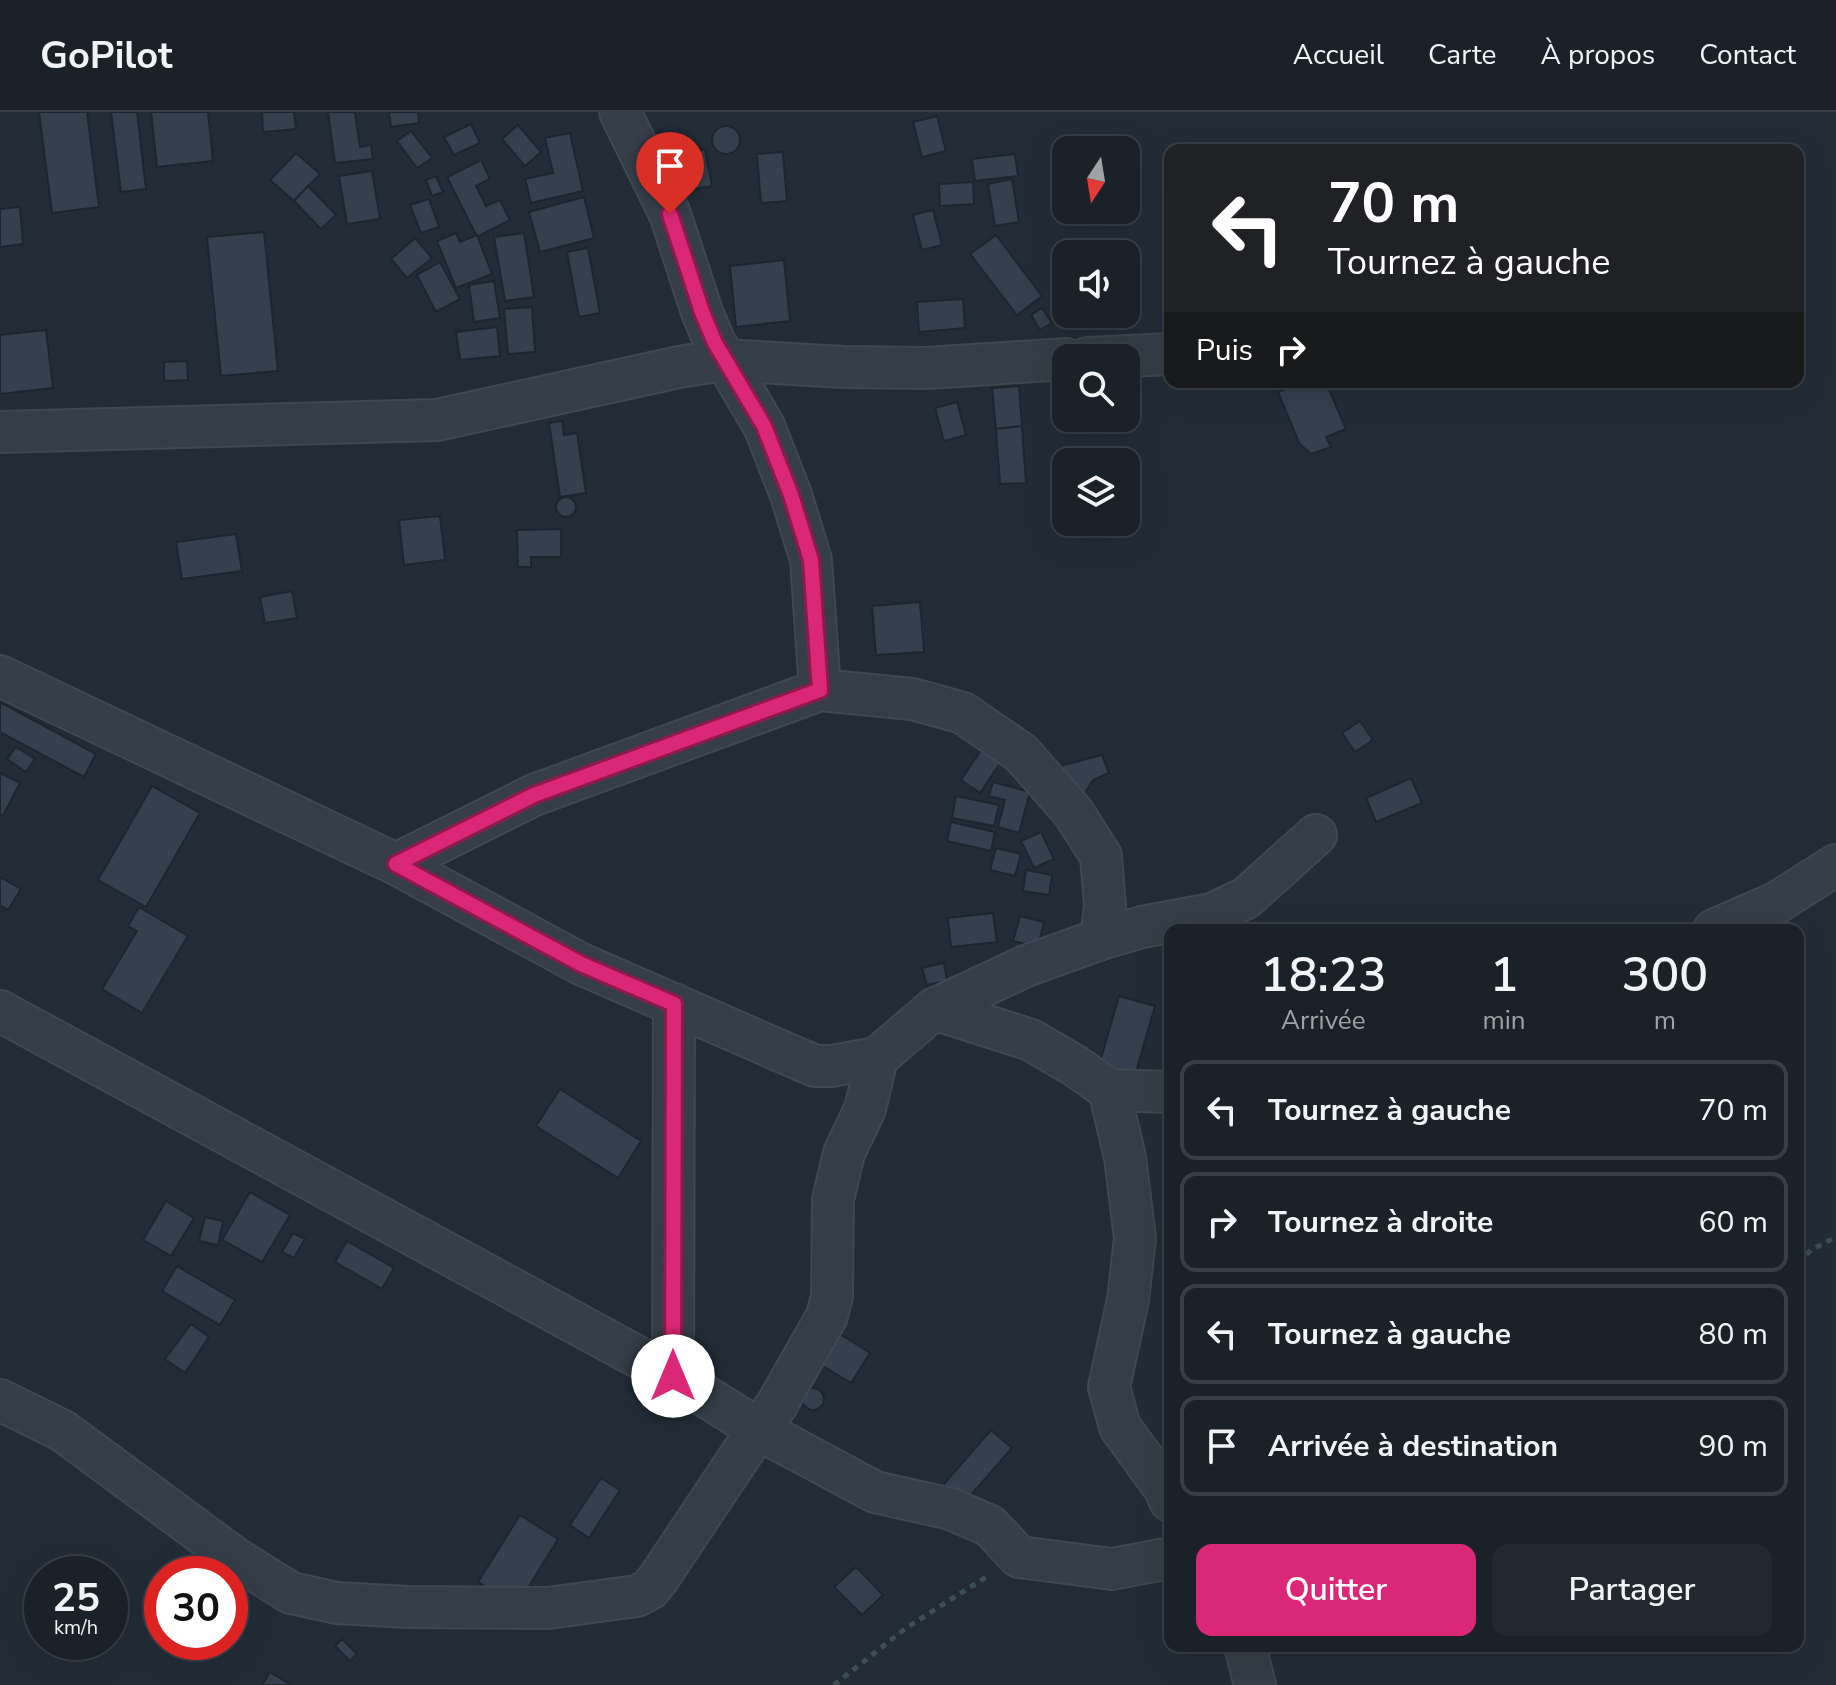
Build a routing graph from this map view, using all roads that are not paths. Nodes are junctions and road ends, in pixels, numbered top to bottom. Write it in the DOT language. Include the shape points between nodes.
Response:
graph roads {
  1 [pos="620,112"];
  2 [pos="1164,354"];
  3 [pos="1140,355"];
  4 [pos="723,360"];
  5 [pos="1052,360"];
  6 [pos="0,432"];
  7 [pos="0,676"];
  8 [pos="820,690"];
  9 [pos="1316,835"];
  10 [pos="396,864"];
  11 [pos="1836,865"];
  12 [pos="1728,924"];
  13 [pos="1101,939"];
  14 [pos="674,1004"];
  15 [pos="934,1009"];
  16 [pos="0,1011"];
  17 [pos="877,1058"];
  18 [pos="1109,1090"];
  19 [pos="1164,1092"];
  20 [pos="673,1376"];
  21 [pos="0,1400"];
  22 [pos="758,1429"];
  23 [pos="1164,1488"];
  24 [pos="1164,1559"];
  25 [pos="1247,1652"];
  26 [pos="1255,1685"];
  1 -- 4 [label="street" via="670,214"];
  2 -- 3 [label="street"];
  4 -- 5 [label="street" via="927,368"];
  4 -- 6 [label="street" via="437,420"];
  4 -- 8 [label="street" via="764,426 811,560"];
  7 -- 10 [label="street"];
  8 -- 10 [label="street" via="534,795"];
  8 -- 13 [label="street" via="912,699 963,713 1021,753 1073,812 1101,856"];
  9 -- 13 [label="street" via="1246,898 1212,914"];
  10 -- 14 [label="street" via="581,964"];
  11 -- 12 [label="street" via="1776,903"];
  13 -- 15 [label="street" via="1026,966"];
  14 -- 17 [label="street" via="815,1066"];
  14 -- 20 [label="street"];
  15 -- 17 [label="street"];
  15 -- 18 [label="street" via="1031,1040"];
  16 -- 20 [label="street"];
  17 -- 22 [label="street" via="833,1200 827,1316"];
  18 -- 19 [label="street"];
  18 -- 23 [label="street" via="1125,1157 1135,1238 1109,1387 1120,1427"];
  20 -- 22 [label="street"];
  21 -- 22 [label="street" via="63,1431 291,1593 337,1603 408,1607 548,1608 637,1596 650,1589"];
  22 -- 24 [label="street" via="875,1492 951,1509 990,1526 1019,1557 1112,1569"];
  25 -- 26 [label="street"];
}
